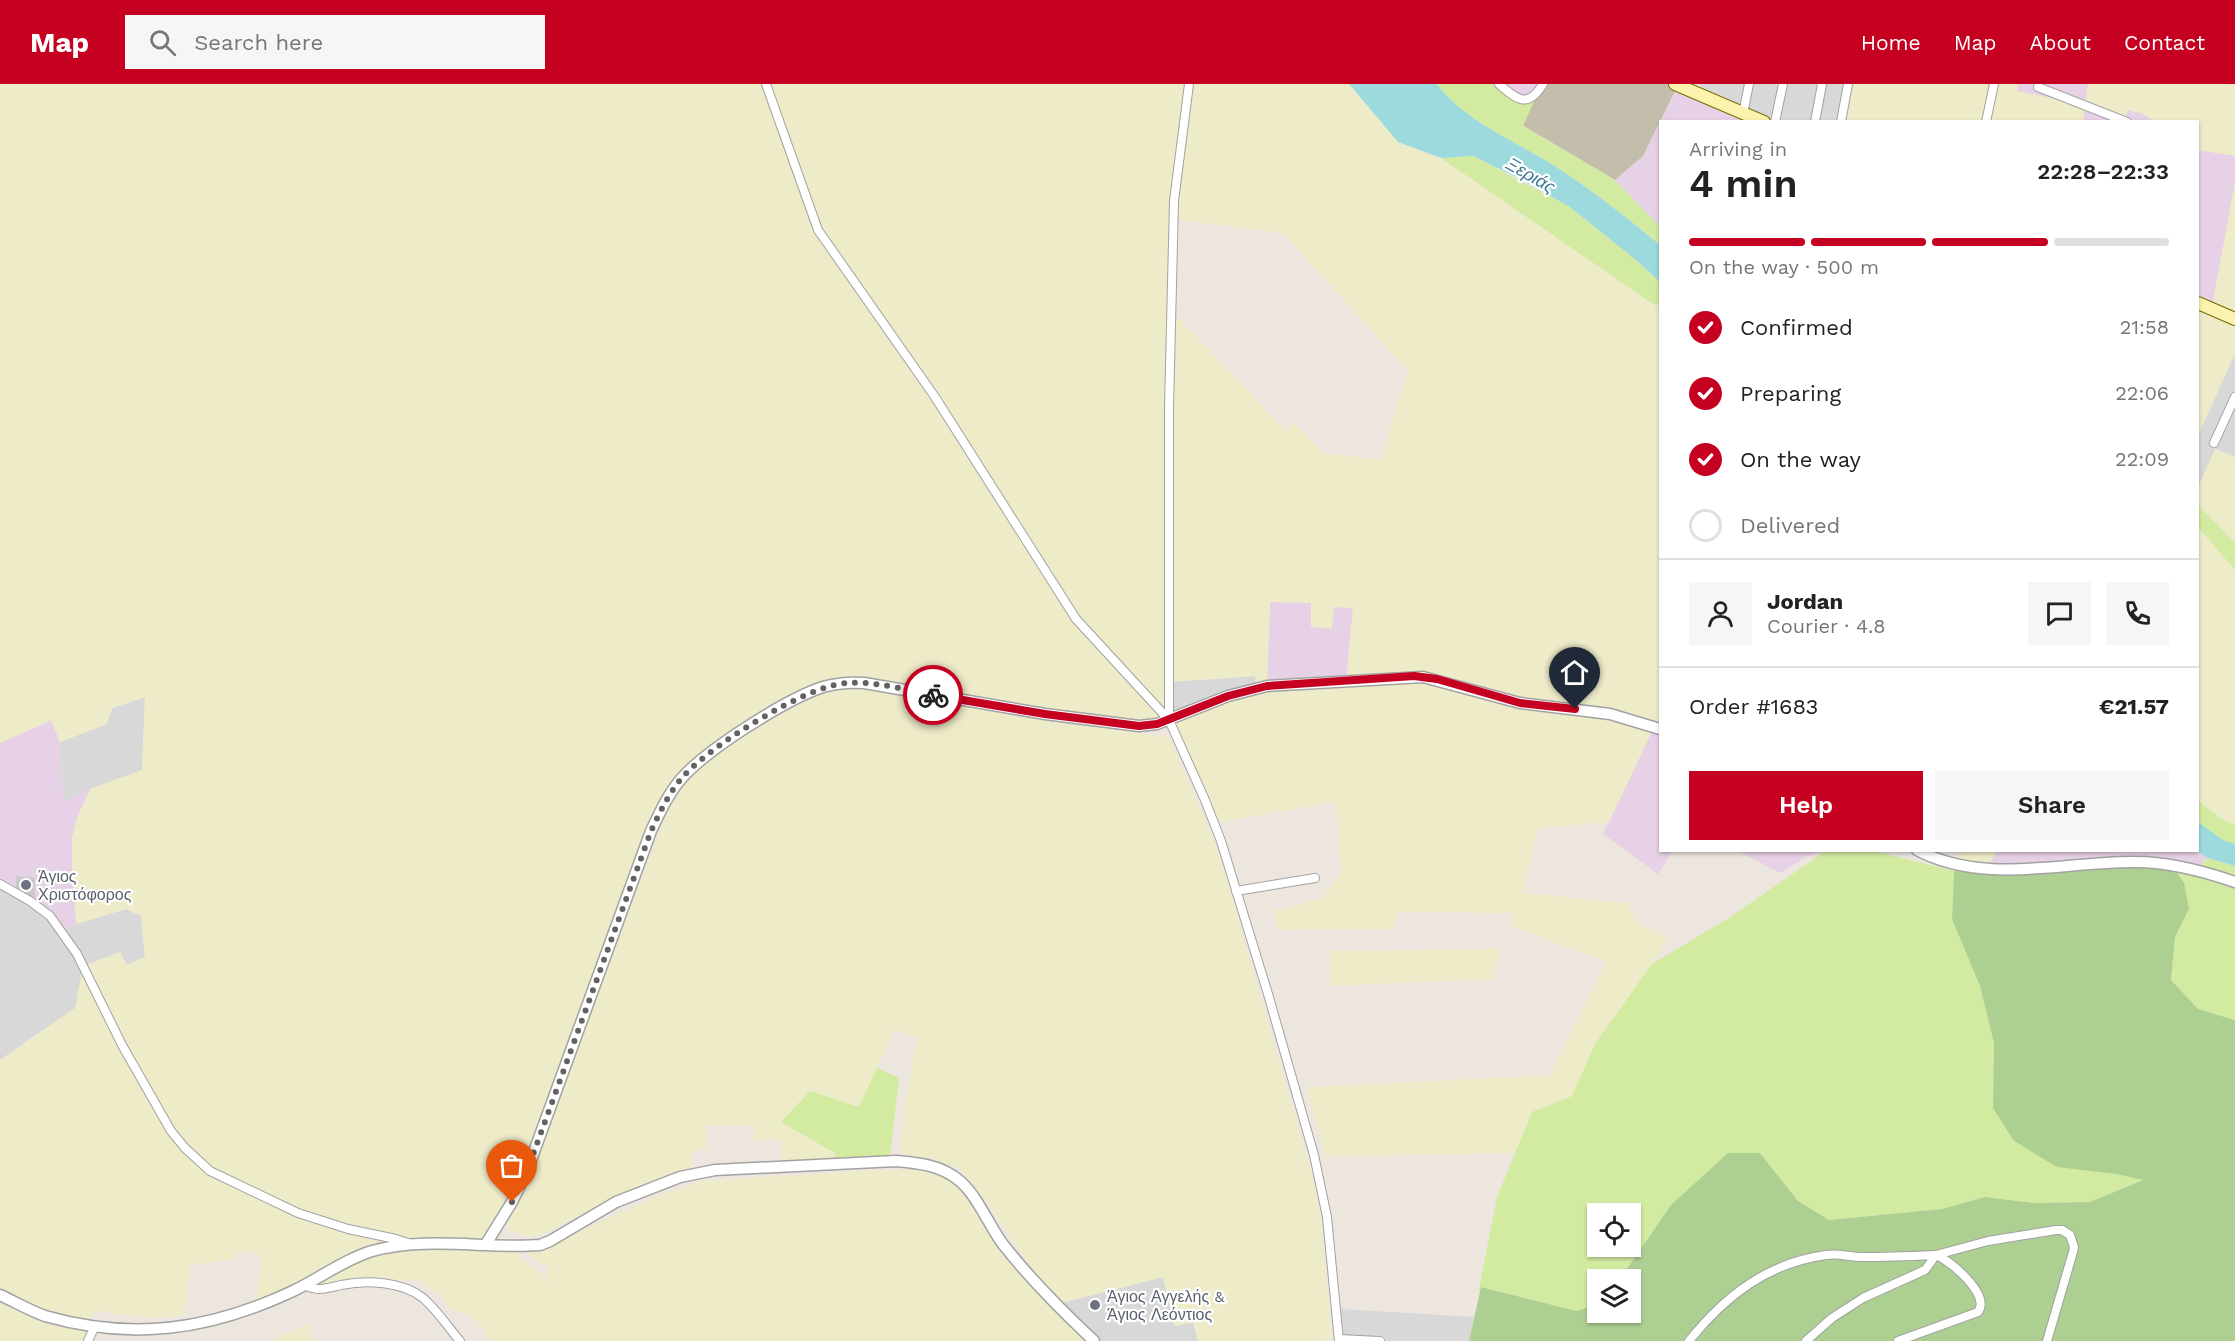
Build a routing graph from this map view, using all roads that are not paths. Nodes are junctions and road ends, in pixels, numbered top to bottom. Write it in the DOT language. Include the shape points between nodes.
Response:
graph roads {
  1 [pos="766,84"];
  2 [pos="1189,84"];
  3 [pos="1499,84"];
  4 [pos="1543,84"];
  5 [pos="1678,84"];
  6 [pos="1749,84"];
  7 [pos="1783,84"];
  8 [pos="1822,84"];
  9 [pos="1848,84"];
  10 [pos="1994,84"];
  11 [pos="2038,87"];
  12 [pos="1743,114"];
  13 [pos="1759,120"];
  14 [pos="1775,120"];
  15 [pos="1815,120"];
  16 [pos="1841,120"];
  17 [pos="1986,120"];
  18 [pos="2122,120"];
  19 [pos="2199,303"];
  20 [pos="2235,319"];
  21 [pos="2235,397"];
  22 [pos="2214,443"];
  23 [pos="1169,720"];
  24 [pos="1659,729"];
  25 [pos="1922,852"];
  26 [pos="1315,878"];
  27 [pos="2235,882"];
  28 [pos="0,884"];
  29 [pos="1236,891"];
  30 [pos="411,1244"];
  31 [pos="486,1244"];
  32 [pos="1936,1255"];
  33 [pos="305,1284"];
  34 [pos="0,1295"];
  35 [pos="94,1328"];
  36 [pos="1339,1340"];
  37 [pos="88,1341"];
  38 [pos="460,1341"];
  39 [pos="1094,1341"];
  40 [pos="1380,1341"];
  41 [pos="1689,1341"];
  42 [pos="1806,1341"];
  43 [pos="1898,1341"];
  44 [pos="2047,1341"];
  1 -- 23 [label="street" via="819,230 935,397 1076,619"];
  2 -- 23 [label="street" via="1174,201 1169,408"];
  3 -- 4 [label="street" via="1521,100 1537,95"];
  5 -- 12 [label="main road"];
  6 -- 12 [label="street"];
  7 -- 14 [label="street"];
  8 -- 15 [label="street"];
  9 -- 16 [label="street"];
  10 -- 17 [label="street"];
  11 -- 18 [label="street"];
  12 -- 13 [label="main road"];
  19 -- 20 [label="main road"];
  21 -- 22 [label="street"];
  23 -- 24 [label="street" via="1228,696 1267,686 1414,676 1520,703 1610,714"];
  23 -- 29 [label="street" via="1208,808"];
  23 -- 31 [label="street" via="1124,726 847,683 814,691 778,709 708,754 680,780 651,831 527,1171"];
  25 -- 27 [label="street" via="1955,864 2001,870 2159,863"];
  26 -- 29 [label="street"];
  28 -- 30 [label="street" via="50,916 78,954 122,1045 171,1131 210,1171 298,1213"];
  29 -- 36 [label="street" via="1323,1188"];
  30 -- 31 [label="street"];
  30 -- 33 [label="street" via="353,1258"];
  31 -- 39 [label="street" via="540,1245 651,1187 715,1170 896,1161 925,1164 962,1183 1020,1267"];
  32 -- 41 [label="street" via="1827,1255 1795,1262 1735,1292"];
  32 -- 42 [label="street" via="1925,1270 1863,1298"];
  32 -- 43 [label="street" via="1965,1277 1981,1300 1981,1309"];
  32 -- 44 [label="street" via="1988,1240 2056,1230 2070,1235 2073,1252"];
  33 -- 35 [label="street" via="232,1316 186,1328 147,1332"];
  33 -- 38 [label="street" via="320,1290 366,1282 408,1290 424,1299"];
  34 -- 35 [label="street" via="44,1316"];
  35 -- 37 [label="street"];
  36 -- 40 [label="street"];
}
